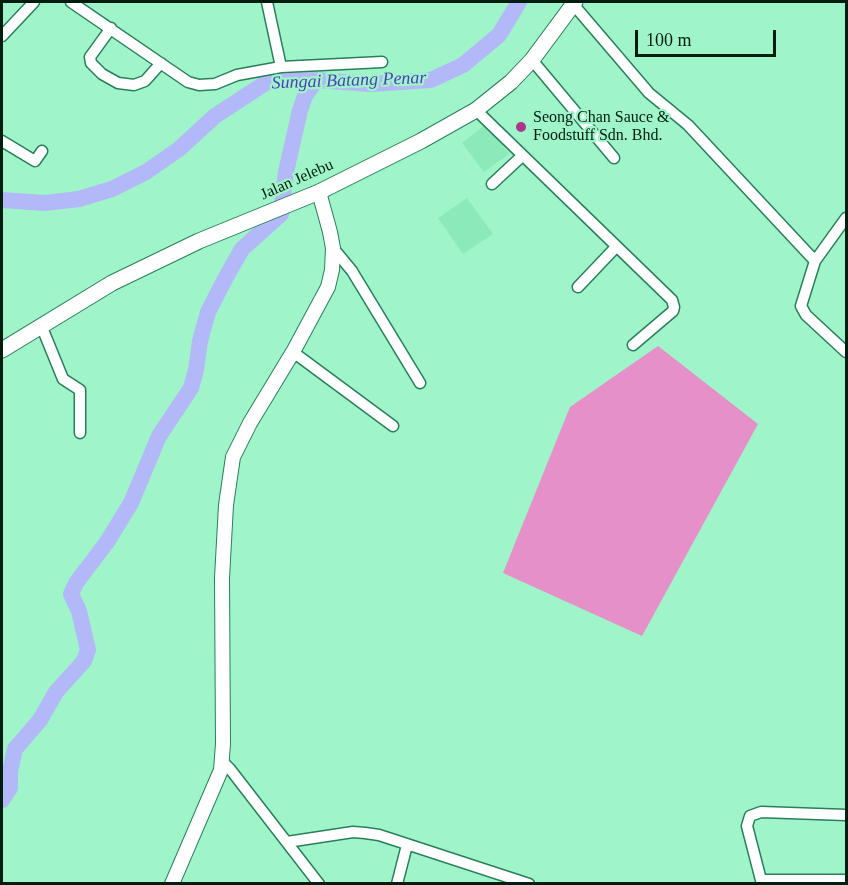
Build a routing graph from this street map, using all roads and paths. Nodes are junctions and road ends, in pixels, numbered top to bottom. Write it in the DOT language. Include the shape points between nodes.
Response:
graph roads {
  1 [pos="34,2"];
  2 [pos="71,2"];
  3 [pos="267,2"];
  4 [pos="574,3"];
  5 [pos="111,28"];
  6 [pos="2,36"];
  7 [pos="532,60"];
  8 [pos="382,62"];
  9 [pos="162,63"];
  10 [pos="281,67"];
  11 [pos="476,110"];
  12 [pos="2,141"];
  13 [pos="42,152"];
  14 [pos="522,156"];
  15 [pos="614,158"];
  16 [pos="492,184"];
  17 [pos="319,192"];
  18 [pos="846,218"];
  19 [pos="616,247"];
  20 [pos="333,248"];
  21 [pos="815,261"];
  22 [pos="578,287"];
  23 [pos="41,325"];
  24 [pos="633,345"];
  25 [pos="2,350"];
  26 [pos="293,352"];
  27 [pos="846,352"];
  28 [pos="420,384"];
  29 [pos="393,426"];
  30 [pos="80,433"];
  31 [pos="222,761"];
  32 [pos="846,815"];
  33 [pos="287,843"];
  34 [pos="407,845"];
  35 [pos="846,880"];
  36 [pos="762,882"];
  37 [pos="172,884"];
  38 [pos="319,884"];
  39 [pos="397,884"];
  40 [pos="529,884"];
  1 -- 6 [label="street"];
  2 -- 5 [label="street"];
  3 -- 10 [label="street"];
  4 -- 7 [label="main road, Jalan Jelebu"];
  4 -- 21 [label="street" via="649,93 688,125"];
  5 -- 9 [label="street"];
  5 -- 9 [label="street" via="90,57 102,74 118,83 134,85 146,81"];
  7 -- 11 [label="main road, Jalan Jelebu"];
  7 -- 15 [label="street"];
  8 -- 10 [label="street"];
  9 -- 10 [label="street" via="188,82 199,85"];
  11 -- 14 [label="street"];
  11 -- 17 [label="main road, Jalan Jelebu"];
  12 -- 13 [label="street" via="35,161"];
  14 -- 16 [label="street"];
  14 -- 19 [label="street"];
  17 -- 20 [label="street"];
  17 -- 23 [label="main road, Jalan Jelebu" via="158,260"];
  18 -- 21 [label="street"];
  19 -- 22 [label="street"];
  19 -- 24 [label="street" via="672,300 674,307"];
  20 -- 26 [label="street" via="328,287"];
  20 -- 28 [label="street" via="352,270"];
  21 -- 27 [label="street" via="801,300 802,310"];
  23 -- 25 [label="main road, Jalan Jelebu"];
  23 -- 30 [label="street" via="63,379 80,390"];
  26 -- 29 [label="street"];
  26 -- 31 [label="street" via="233,457 222,578"];
  31 -- 33 [label="street"];
  31 -- 37 [label="street"];
  32 -- 36 [label="street" via="761,812 750,816 747,826"];
  33 -- 34 [label="street" via="353,832 379,835"];
  33 -- 38 [label="street"];
  34 -- 39 [label="street"];
  34 -- 40 [label="street"];
  35 -- 36 [label="street"];
}
